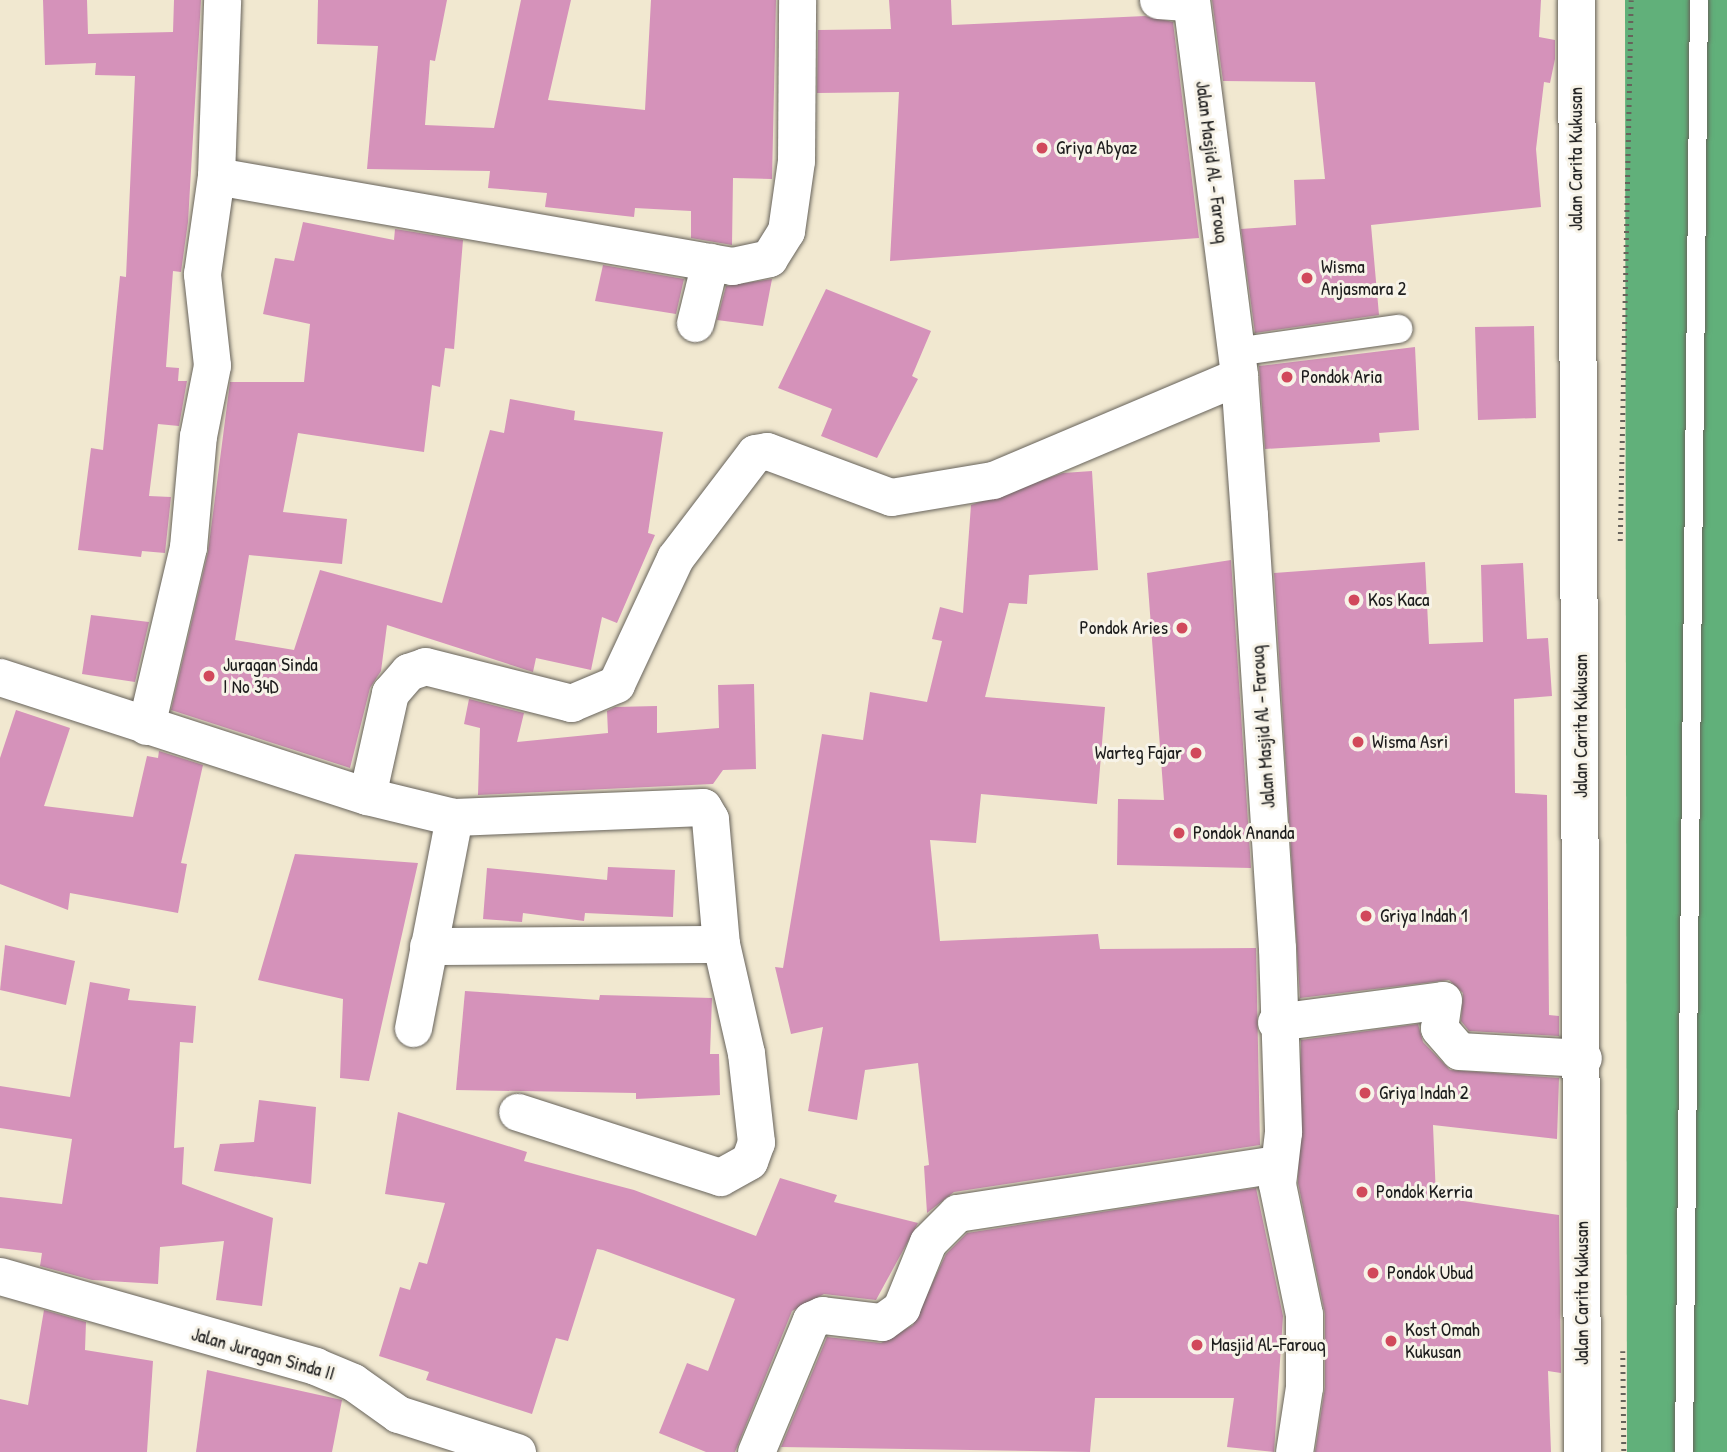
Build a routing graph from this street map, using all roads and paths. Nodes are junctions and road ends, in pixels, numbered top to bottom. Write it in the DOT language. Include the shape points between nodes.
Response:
graph roads {
  1 [pos="222,0"];
  2 [pos="797,0"];
  3 [pos="1576,0"];
  4 [pos="1631,0"];
  5 [pos="1699,0"];
  6 [pos="1180,1"];
  7 [pos="216,176"];
  8 [pos="710,262"];
  9 [pos="695,323"];
  10 [pos="1398,329"];
  11 [pos="1237,364"];
  12 [pos="1620,553"];
  13 [pos="0,677"];
  14 [pos="146,726"];
  15 [pos="368,796"];
  16 [pos="454,817"];
  17 [pos="721,944"];
  18 [pos="428,946"];
  19 [pos="1276,1022"];
  20 [pos="413,1028"];
  21 [pos="1583,1058"];
  22 [pos="517,1112"];
  23 [pos="1276,1164"];
  24 [pos="0,1276"];
  25 [pos="1623,1343"];
  26 [pos="517,1452"];
  27 [pos="756,1452"];
  28 [pos="1294,1452"];
  29 [pos="1582,1452"];
  30 [pos="1624,1452"];
  31 [pos="1684,1452"];
  1 -- 7 [label="street"];
  2 -- 8 [label="street" via="796,161 786,231 769,258 733,266"];
  3 -- 21 [label="street, Jalan Carita Kukusan"];
  4 -- 12 [label="path"];
  5 -- 31 [label="lane"];
  6 -- 11 [label="street, Jalan Masjid Al - Farouq"];
  7 -- 8 [label="street"];
  7 -- 14 [label="street" via="202,274 212,365 198,436 188,547"];
  8 -- 9 [label="street"];
  10 -- 11 [label="street"];
  11 -- 15 [label="street" via="993,480 891,497 767,451 755,453 675,558 617,684 571,703 425,666 408,672 390,693"];
  11 -- 19 [label="street, Jalan Masjid Al - Farouq" via="1277,935"];
  13 -- 14 [label="street"];
  14 -- 15 [label="street"];
  15 -- 16 [label="street"];
  16 -- 17 [label="street" via="703,807 710,819"];
  16 -- 18 [label="street"];
  17 -- 18 [label="street"];
  17 -- 22 [label="street" via="746,1053 756,1142 737,1171 720,1177"];
  18 -- 20 [label="street"];
  19 -- 21 [label="street" via="1443,1000 1439,1028 1459,1051"];
  19 -- 23 [label="street, Jalan Masjid Al - Farouq" via="1283,1132"];
  21 -- 29 [label="street, Jalan Carita Kukusan"];
  23 -- 27 [label="street" via="957,1213 928,1241 901,1308 882,1322 822,1315 811,1320"];
  23 -- 28 [label="street, Jalan Masjid Al - Farouq" via="1304,1314 1304,1387"];
  24 -- 26 [label="street, Jalan Juragan Sinda II" via="315,1366 353,1382 398,1414"];
  25 -- 30 [label="path"];
}
